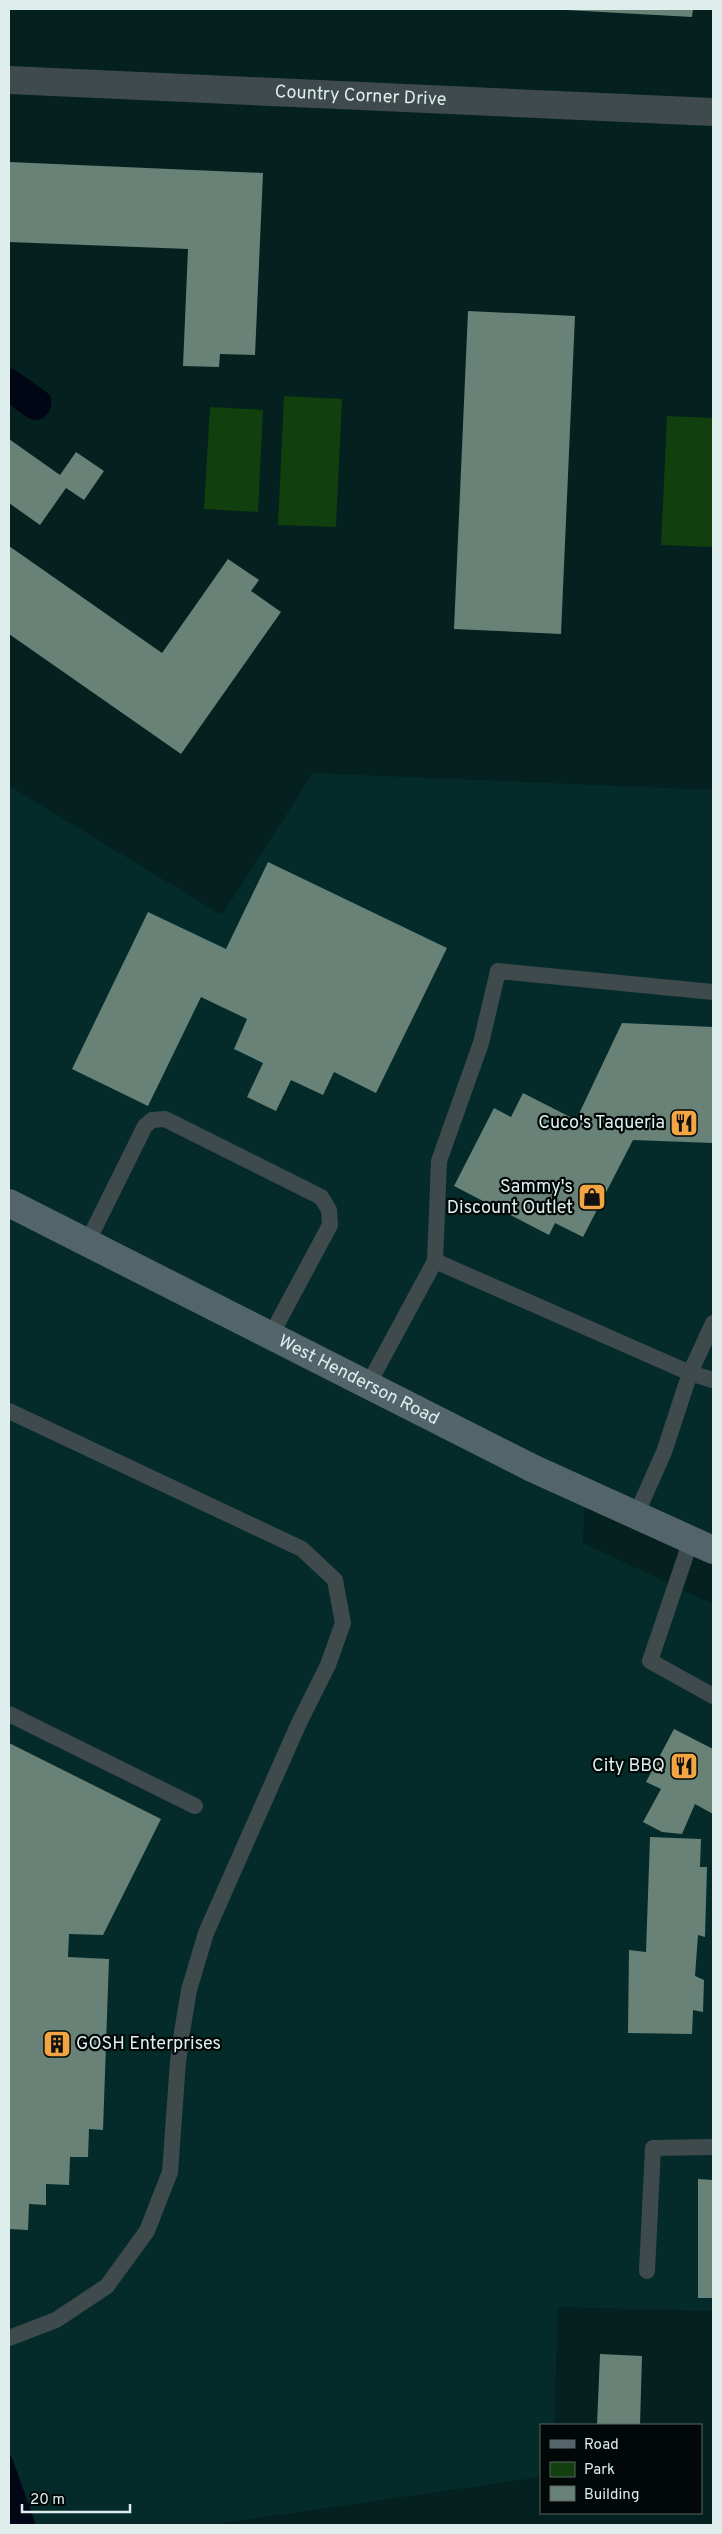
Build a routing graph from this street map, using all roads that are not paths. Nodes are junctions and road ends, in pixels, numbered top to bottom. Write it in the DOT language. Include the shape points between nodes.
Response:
graph roads {
  1 [pos="9,80"];
  2 [pos="713,112"];
  3 [pos="713,992"];
  4 [pos="9,1203"];
  5 [pos="87,1243"];
  6 [pos="435,1261"];
  7 [pos="713,1323"];
  8 [pos="270,1337"];
  9 [pos="690,1373"];
  10 [pos="713,1380"];
  11 [pos="368,1385"];
  12 [pos="9,1411"];
  13 [pos="636,1515"];
  14 [pos="702,1545"];
  15 [pos="713,1696"];
  16 [pos="9,1714"];
  17 [pos="195,1806"];
  18 [pos="713,2147"];
  19 [pos="647,2271"];
  20 [pos="9,2338"];
  1 -- 2 [label="street, Country Corner Drive"];
  3 -- 6 [label="lane" via="498,971 481,1043 439,1161"];
  4 -- 5 [label="main road, West Henderson Road"];
  5 -- 8 [label="main road, West Henderson Road"];
  5 -- 8 [label="lane" via="145,1126 152,1120 165,1119 321,1197 329,1210 330,1225"];
  6 -- 9 [label="lane"];
  6 -- 11 [label="lane"];
  7 -- 9 [label="lane"];
  8 -- 11 [label="main road, West Henderson Road"];
  9 -- 10 [label="lane"];
  9 -- 13 [label="lane" via="664,1452"];
  11 -- 13 [label="main road, West Henderson Road" via="532,1468"];
  12 -- 20 [label="lane" via="302,1550 336,1580 343,1624 328,1665 206,1933 189,1990 182,2032 170,2172 147,2231 107,2286 56,2320"];
  13 -- 14 [label="main road, West Henderson Road"];
  14 -- 15 [label="lane" via="650,1660"];
  16 -- 17 [label="lane"];
  18 -- 19 [label="lane" via="652,2148"];
}
